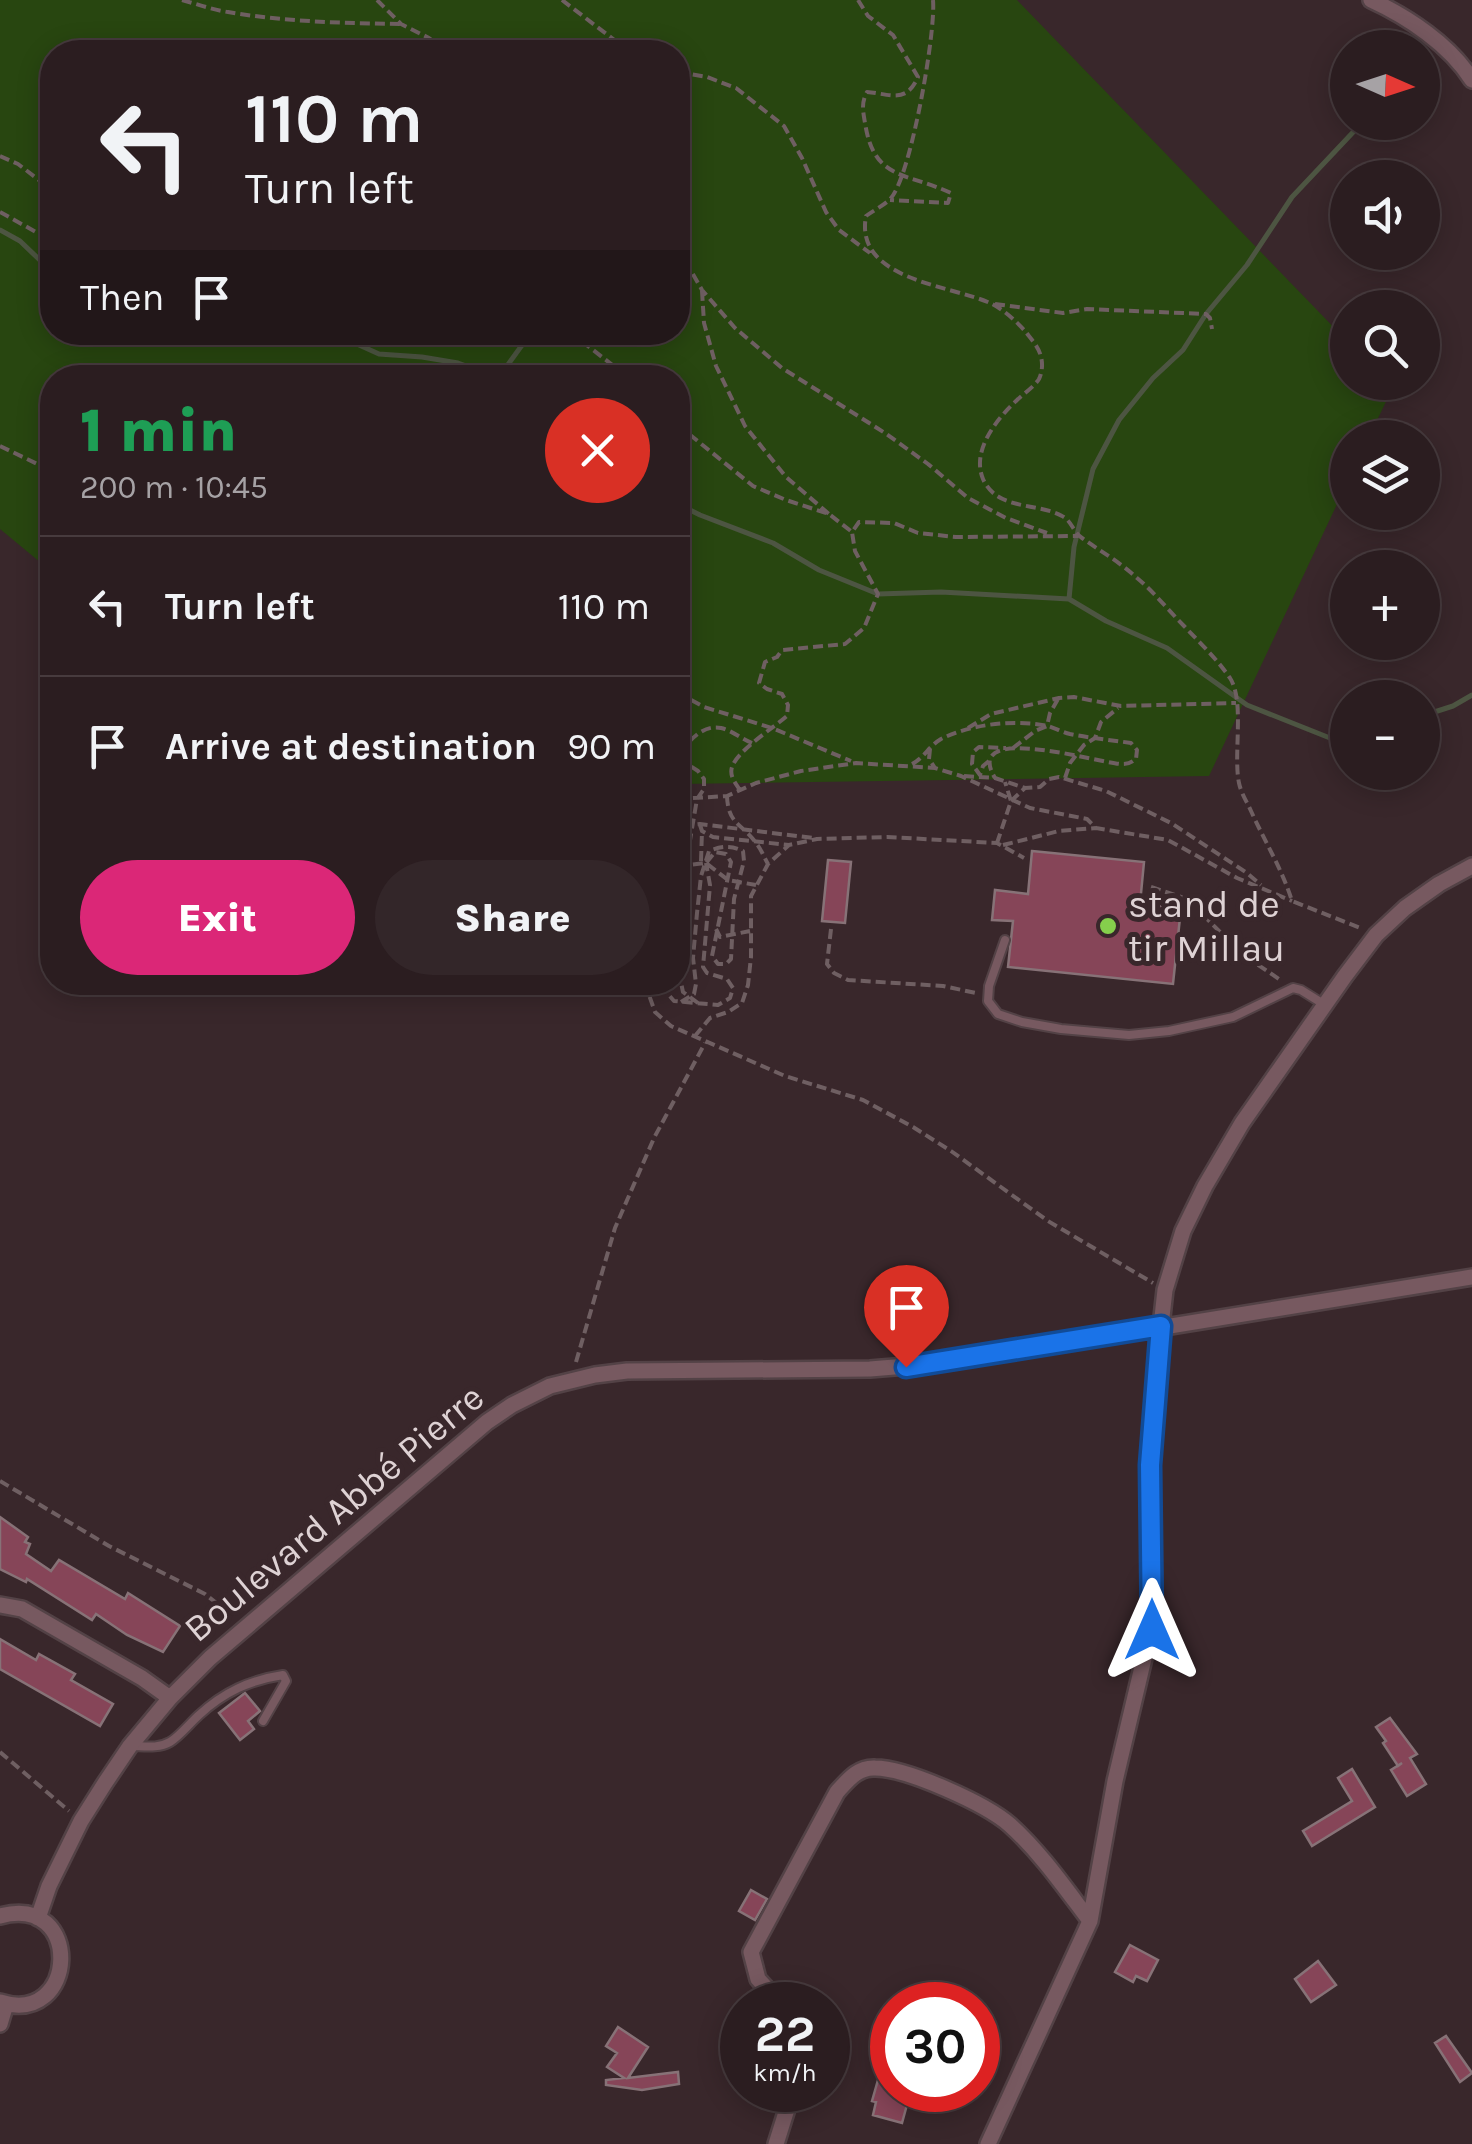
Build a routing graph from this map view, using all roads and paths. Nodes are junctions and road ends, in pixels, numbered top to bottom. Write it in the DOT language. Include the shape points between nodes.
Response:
graph roads {
  1 [pos="182,0"];
  2 [pos="377,0"];
  3 [pos="562,0"];
  4 [pos="858,0"];
  5 [pos="933,0"];
  6 [pos="1371,0"];
  7 [pos="401,24"];
  8 [pos="433,40"];
  9 [pos="614,40"];
  10 [pos="690,74"];
  11 [pos="1472,80"];
  12 [pos="0,156"];
  13 [pos="903,176"];
  14 [pos="40,181"];
  15 [pos="890,200"];
  16 [pos="0,212"];
  17 [pos="40,234"];
  18 [pos="874,256"];
  19 [pos="690,269"];
  20 [pos="702,290"];
  21 [pos="990,303"];
  22 [pos="1212,329"];
  23 [pos="587,345"];
  24 [pos="612,365"];
  25 [pos="690,435"];
  26 [pos="0,446"];
  27 [pos="40,465"];
  28 [pos="829,514"];
  29 [pos="852,532"];
  30 [pos="1051,534"];
  31 [pos="1078,536"];
  32 [pos="1059,698"];
  33 [pos="690,699"];
  34 [pos="1236,703"];
  35 [pos="1120,706"];
  36 [pos="1047,726"];
  37 [pos="772,728"];
  38 [pos="965,729"];
  39 [pos="1095,738"];
  40 [pos="690,739"];
  41 [pos="752,743"];
  42 [pos="930,747"];
  43 [pos="1006,748"];
  44 [pos="1014,748"];
  45 [pos="1078,754"];
  46 [pos="990,761"];
  47 [pos="856,762"];
  48 [pos="911,765"];
  49 [pos="690,766"];
  50 [pos="935,768"];
  51 [pos="961,776"];
  52 [pos="980,776"];
  53 [pos="995,778"];
  54 [pos="1065,778"];
  55 [pos="1006,782"];
  56 [pos="1025,788"];
  57 [pos="740,790"];
  58 [pos="727,796"];
  59 [pos="690,799"];
  60 [pos="697,799"];
  61 [pos="1011,801"];
  62 [pos="692,826"];
  63 [pos="701,828"];
  64 [pos="1096,828"];
  65 [pos="742,830"];
  66 [pos="713,836"];
  67 [pos="817,839"];
  68 [pos="754,840"];
  69 [pos="1000,844"];
  70 [pos="789,846"];
  71 [pos="734,847"];
  72 [pos="1024,858"];
  73 [pos="704,863"];
  74 [pos="768,864"];
  75 [pos="690,865"];
  76 [pos="1472,866"];
  77 [pos="728,880"];
  78 [pos="738,881"];
  79 [pos="757,886"];
  80 [pos="1151,887"];
  81 [pos="1265,888"];
  82 [pos="1292,901"];
  83 [pos="831,929"];
  84 [pos="716,930"];
  85 [pos="751,931"];
  86 [pos="732,935"];
  87 [pos="1376,935"];
  88 [pos="1005,940"];
  89 [pos="1294,988"];
  90 [pos="649,995"];
  91 [pos="669,995"];
  92 [pos="686,995"];
  93 [pos="690,998"];
  94 [pos="988,1001"];
  95 [pos="682,1002"];
  96 [pos="698,1003"];
  97 [pos="1324,1005"];
  98 [pos="694,1037"];
  99 [pos="706,1042"];
  100 [pos="1472,1276"];
  101 [pos="1166,1290"];
  102 [pos="1161,1326"];
  103 [pos="570,1380"];
  104 [pos="0,1481"];
  105 [pos="0,1606"];
  106 [pos="245,1628"];
  107 [pos="170,1698"];
  108 [pos="263,1720"];
  109 [pos="130,1746"];
  110 [pos="0,1752"];
  111 [pos="81,1821"];
  112 [pos="0,1916"];
  113 [pos="38,1918"];
  114 [pos="1090,1921"];
  115 [pos="761,1982"];
  116 [pos="3,2003"];
  117 [pos="0,2024"];
  118 [pos="786,2112"];
  119 [pos="776,2144"];
  120 [pos="988,2144"];
  1 -- 7 [label="path" via="244,14"];
  2 -- 7 [label="path"];
  3 -- 9 [label="path"];
  4 -- 13 [label="path" via="893,34 918,78 903,96 867,92 862,100 868,145"];
  5 -- 13 [label="path"];
  6 -- 11 [label="street" via="1430,36"];
  7 -- 8 [label="path"];
  10 -- 18 [label="path" via="736,88 784,126 826,212"];
  12 -- 14 [label="path"];
  13 -- 15 [label="path"];
  13 -- 15 [label="path" via="950,193 948,204"];
  15 -- 18 [label="path" via="866,216"];
  16 -- 17 [label="path"];
  18 -- 21 [label="path" via="916,279"];
  19 -- 20 [label="path"];
  20 -- 28 [label="path" via="716,366 745,426"];
  20 -- 30 [label="path" via="782,368 885,433 968,498"];
  21 -- 22 [label="path" via="1063,313 1206,314"];
  21 -- 31 [label="path" via="1018,322 1041,355 1042,368 982,446 983,478 1008,501 1068,518"];
  23 -- 24 [label="path"];
  25 -- 28 [label="path" via="752,486"];
  26 -- 27 [label="path"];
  28 -- 29 [label="path"];
  29 -- 30 [label="path" via="860,522 956,537"];
  29 -- 37 [label="path" via="878,594 864,628 845,644 782,650 764,662 760,682 788,705 787,716"];
  30 -- 31 [label="path"];
  31 -- 34 [label="path" via="1138,578 1208,651 1233,682"];
  32 -- 35 [label="path"];
  32 -- 36 [label="path"];
  32 -- 38 [label="path" via="991,714"];
  33 -- 37 [label="path"];
  34 -- 35 [label="path"];
  34 -- 82 [label="path" via="1239,784"];
  35 -- 39 [label="path" via="1101,722"];
  36 -- 38 [label="path"];
  36 -- 39 [label="path"];
  36 -- 44 [label="path"];
  37 -- 41 [label="path"];
  37 -- 47 [label="path"];
  38 -- 42 [label="path"];
  39 -- 45 [label="path"];
  39 -- 45 [label="path" via="1132,743 1136,758 1122,764"];
  40 -- 41 [label="path" via="720,728"];
  41 -- 57 [label="path" via="732,766"];
  42 -- 48 [label="path"];
  42 -- 50 [label="path"];
  43 -- 44 [label="path"];
  43 -- 46 [label="path"];
  43 -- 52 [label="path" via="973,752"];
  44 -- 45 [label="path"];
  45 -- 54 [label="path"];
  46 -- 52 [label="path"];
  46 -- 53 [label="path"];
  47 -- 48 [label="path"];
  47 -- 57 [label="path"];
  48 -- 50 [label="path"];
  49 -- 60 [label="path" via="704,778"];
  50 -- 51 [label="path"];
  51 -- 52 [label="path"];
  51 -- 61 [label="path"];
  52 -- 53 [label="path"];
  53 -- 55 [label="path"];
  54 -- 56 [label="path"];
  54 -- 81 [label="path" via="1171,822"];
  55 -- 56 [label="path"];
  55 -- 61 [label="path"];
  56 -- 61 [label="path"];
  57 -- 58 [label="path"];
  58 -- 60 [label="path"];
  58 -- 65 [label="path" via="728,812"];
  59 -- 60 [label="path"];
  60 -- 62 [label="path"];
  61 -- 64 [label="path" via="1087,819"];
  61 -- 69 [label="path"];
  62 -- 63 [label="path"];
  63 -- 65 [label="path"];
  63 -- 66 [label="path"];
  63 -- 73 [label="path"];
  64 -- 69 [label="path"];
  64 -- 81 [label="path" via="1168,840"];
  65 -- 67 [label="path"];
  65 -- 68 [label="path"];
  66 -- 68 [label="path"];
  66 -- 71 [label="path"];
  67 -- 69 [label="path"];
  67 -- 70 [label="path"];
  68 -- 70 [label="path"];
  68 -- 74 [label="path"];
  69 -- 72 [label="path"];
  70 -- 74 [label="path"];
  71 -- 73 [label="path" via="709,851"];
  71 -- 78 [label="path" via="743,851"];
  73 -- 75 [label="path"];
  73 -- 77 [label="path"];
  73 -- 77 [label="path" via="716,852 726,854"];
  73 -- 93 [label="path"];
  73 -- 96 [label="path" via="710,885 704,967 733,988 718,1005"];
  74 -- 79 [label="path"];
  76 -- 87 [label="street"];
  77 -- 78 [label="path"];
  77 -- 84 [label="path"];
  78 -- 79 [label="path"];
  78 -- 86 [label="path"];
  79 -- 85 [label="path"];
  80 -- 89 [label="path" via="1187,899 1242,954"];
  81 -- 82 [label="path"];
  82 -- 87 [label="path"];
  83 -- 94 [label="path" via="827,964 848,980 958,989"];
  84 -- 86 [label="path" via="720,938"];
  84 -- 86 [label="path" via="712,956 718,964 731,960"];
  85 -- 86 [label="path"];
  85 -- 98 [label="path" via="742,1003 710,1018"];
  87 -- 97 [label="street"];
  88 -- 94 [label="lane"];
  89 -- 94 [label="lane" via="1234,1017 1129,1035 1022,1022 998,1014"];
  89 -- 97 [label="lane"];
  90 -- 98 [label="path" via="655,1012"];
  91 -- 95 [label="path"];
  92 -- 93 [label="path"];
  93 -- 95 [label="path"];
  93 -- 96 [label="path"];
  95 -- 96 [label="path"];
  97 -- 101 [label="street" via="1205,1186"];
  98 -- 99 [label="path"];
  99 -- 101 [label="path" via="863,1100 951,1151 1048,1222"];
  99 -- 103 [label="path" via="615,1228"];
  100 -- 102 [label="street, Boulevard Abbé Pierre"];
  101 -- 102 [label="street"];
  102 -- 103 [label="street, Boulevard Abbé Pierre" via="906,1367 661,1370"];
  102 -- 114 [label="street" via="1150,1465 1152,1630 1114,1781"];
  103 -- 106 [label="street, Boulevard Abbé Pierre" via="487,1422"];
  104 -- 106 [label="path" via="205,1594"];
  105 -- 107 [label="street" via="22,1609"];
  106 -- 107 [label="street, Boulevard Abbé Pierre"];
  107 -- 109 [label="street, Boulevard Abbé Pierre"];
  108 -- 109 [label="lane" via="284,1675 236,1688 170,1742"];
  109 -- 111 [label="street, Boulevard Abbé Pierre"];
  110 -- 111 [label="path"];
  111 -- 113 [label="street, Boulevard Abbé Pierre"];
  112 -- 113 [label="street"];
  113 -- 116 [label="street" via="58,1939 62,1968 35,2001"];
  114 -- 115 [label="street" via="1008,1823 914,1776 874,1767 855,1772 837,1792 751,1952"];
  114 -- 120 [label="street"];
  116 -- 117 [label="street"];
  118 -- 119 [label="street"];
}
